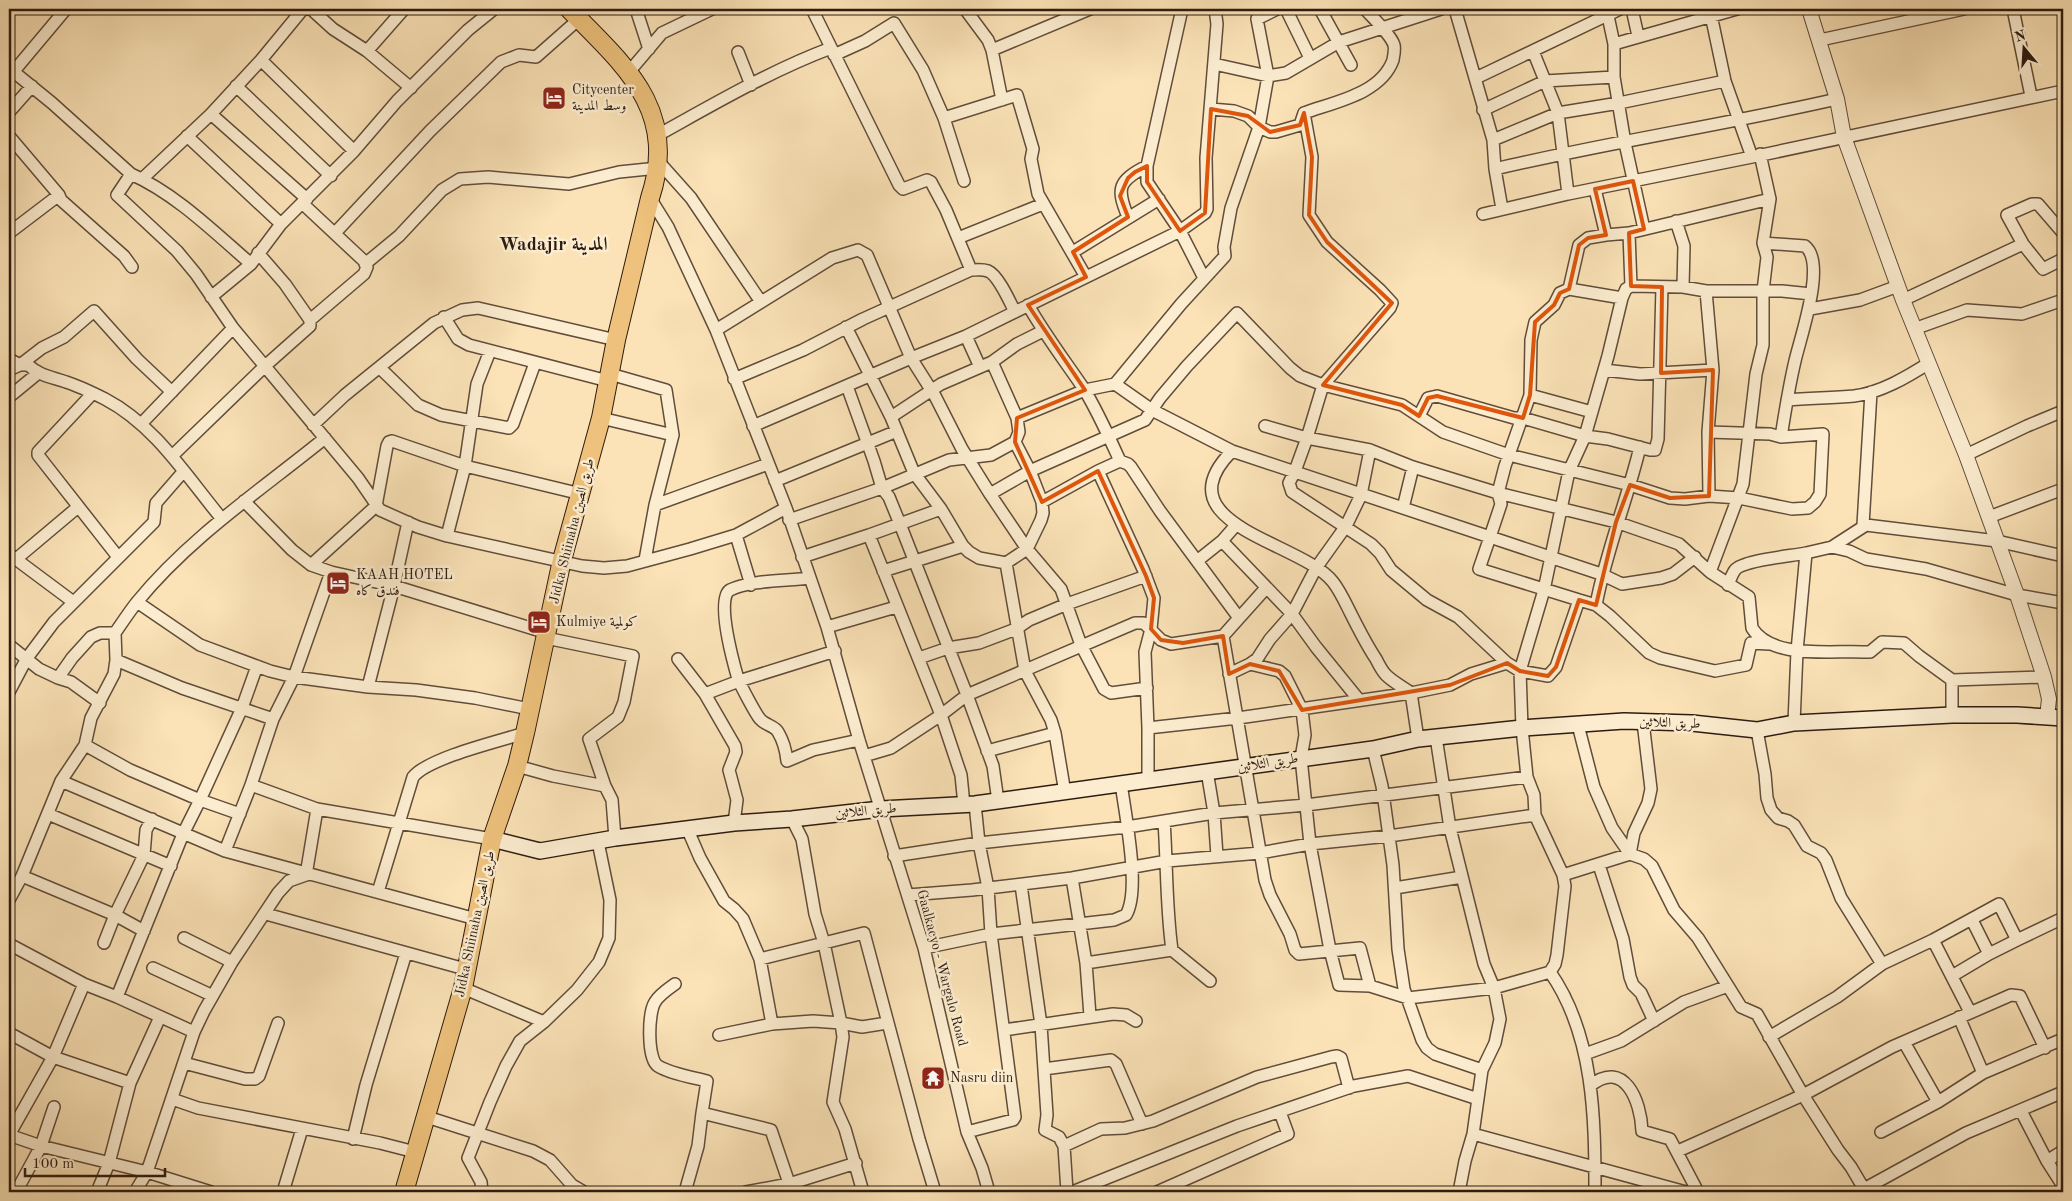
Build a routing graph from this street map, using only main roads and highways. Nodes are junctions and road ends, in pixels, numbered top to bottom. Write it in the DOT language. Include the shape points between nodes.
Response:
graph roads {
  1 [pos="574,14"];
  2 [pos="2063,718"];
  3 [pos="492,839"];
  4 [pos="404,1192"];
  1 -- 3 [label="main road, Jidka Shiinaha طريق الصين" via="629,72 652,112 658,135 658,165 616,340 601,418 562,560 525,733"];
  2 -- 3 [label="main road, طريق الثلاثين" via="1952,715 1794,723 1757,730 1692,723 1624,721 1522,728 1418,739 1373,750 1065,793 687,828 540,851"];
  3 -- 4 [label="main road, Jidka Shiinaha طريق الصين" via="463,988"];
}
